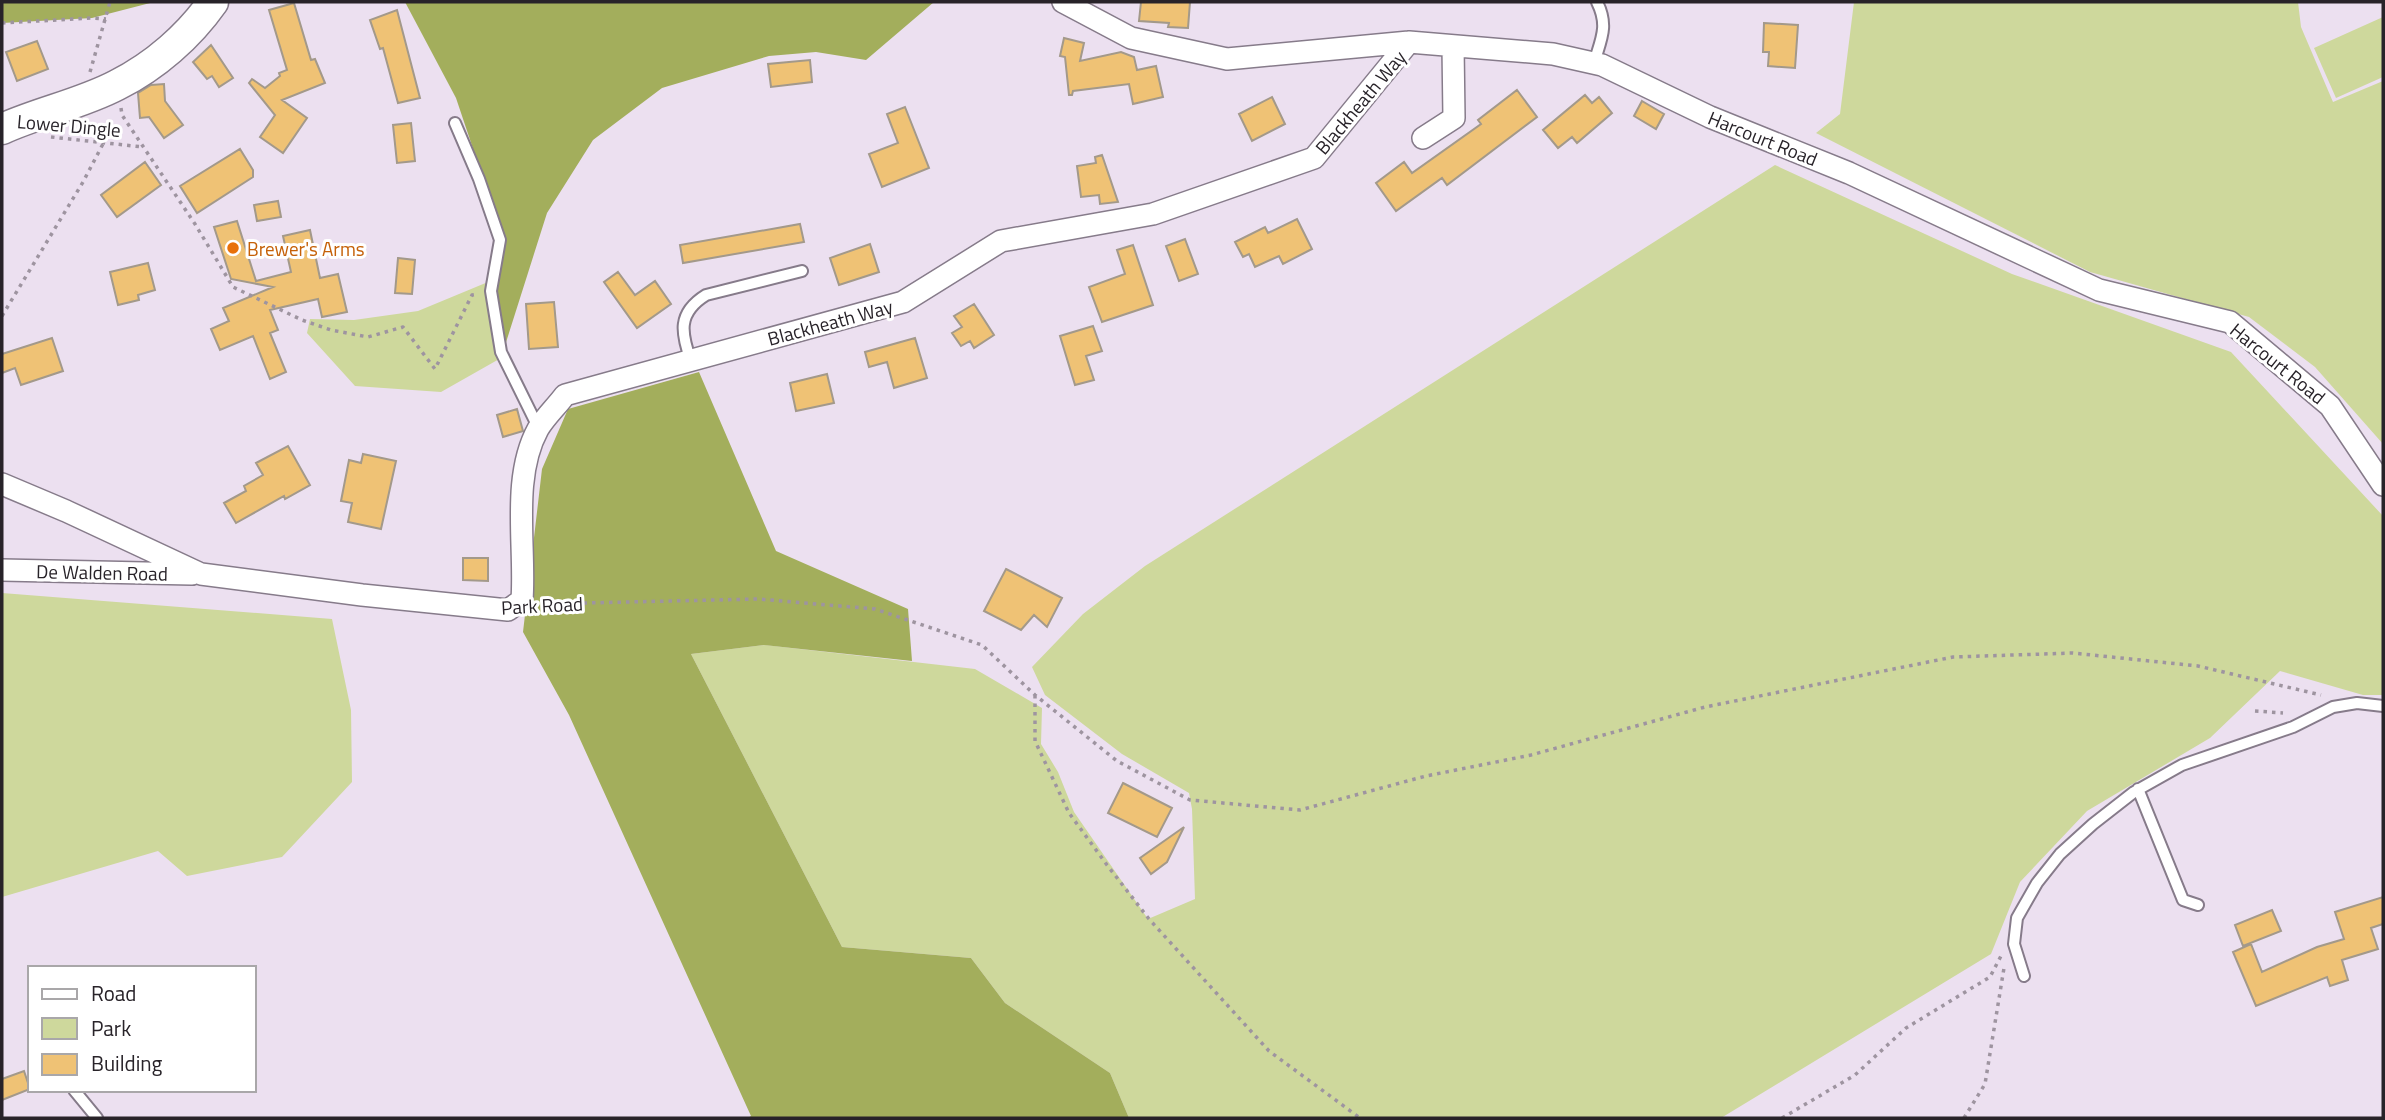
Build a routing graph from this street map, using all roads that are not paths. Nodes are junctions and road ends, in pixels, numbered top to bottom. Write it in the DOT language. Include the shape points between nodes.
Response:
graph roads {
  1 [pos="213,2"];
  2 [pos="1063,2"];
  3 [pos="1597,2"];
  4 [pos="1409,42"];
  5 [pos="1453,46"];
  6 [pos="1594,63"];
  7 [pos="455,123"];
  8 [pos="2,129"];
  9 [pos="1423,138"];
  10 [pos="802,271"];
  11 [pos="691,361"];
  12 [pos="539,429"];
  13 [pos="2,484"];
  14 [pos="2383,485"];
  15 [pos="2,570"];
  16 [pos="201,574"];
  17 [pos="518,605"];
  18 [pos="2383,706"];
  19 [pos="2138,789"];
  20 [pos="2198,905"];
  21 [pos="2024,975"];
  22 [pos="76,1092"];
  23 [pos="97,1118"];
  1 -- 8 [label="main road" via="175,46 117,85"];
  2 -- 4 [label="street, Harcourt Road" via="1131,38 1227,59"];
  3 -- 6 [label="lane" via="1604,18"];
  4 -- 5 [label="street, Harcourt Road"];
  4 -- 11 [label="street, Blackheath Way" via="1314,158 1153,214 1001,241 902,302"];
  5 -- 6 [label="street, Harcourt Road" via="1553,54"];
  5 -- 9 [label="street" via="1454,118"];
  6 -- 14 [label="street, Harcourt Road" via="1710,117 1849,173 2099,290 2230,322 2330,406"];
  7 -- 12 [label="lane" via="500,240 491,291 500,352"];
  10 -- 11 [label="lane" via="706,295 692,303 682,336"];
  11 -- 12 [label="street, Blackheath Way" via="565,396"];
  12 -- 17 [label="street, Blackheath Way" via="526,460 523,594"];
  13 -- 16 [label="street, Park Road"];
  15 -- 16 [label="street, De Walden Road"];
  16 -- 17 [label="street, Park Road" via="508,610"];
  18 -- 19 [label="lane" via="2357,703 2333,708 2293,727 2182,765"];
  19 -- 20 [label="lane" via="2183,900"];
  19 -- 21 [label="lane" via="2060,853 2037,883 2017,918 2014,944"];
  22 -- 23 [label="lane"];
}
